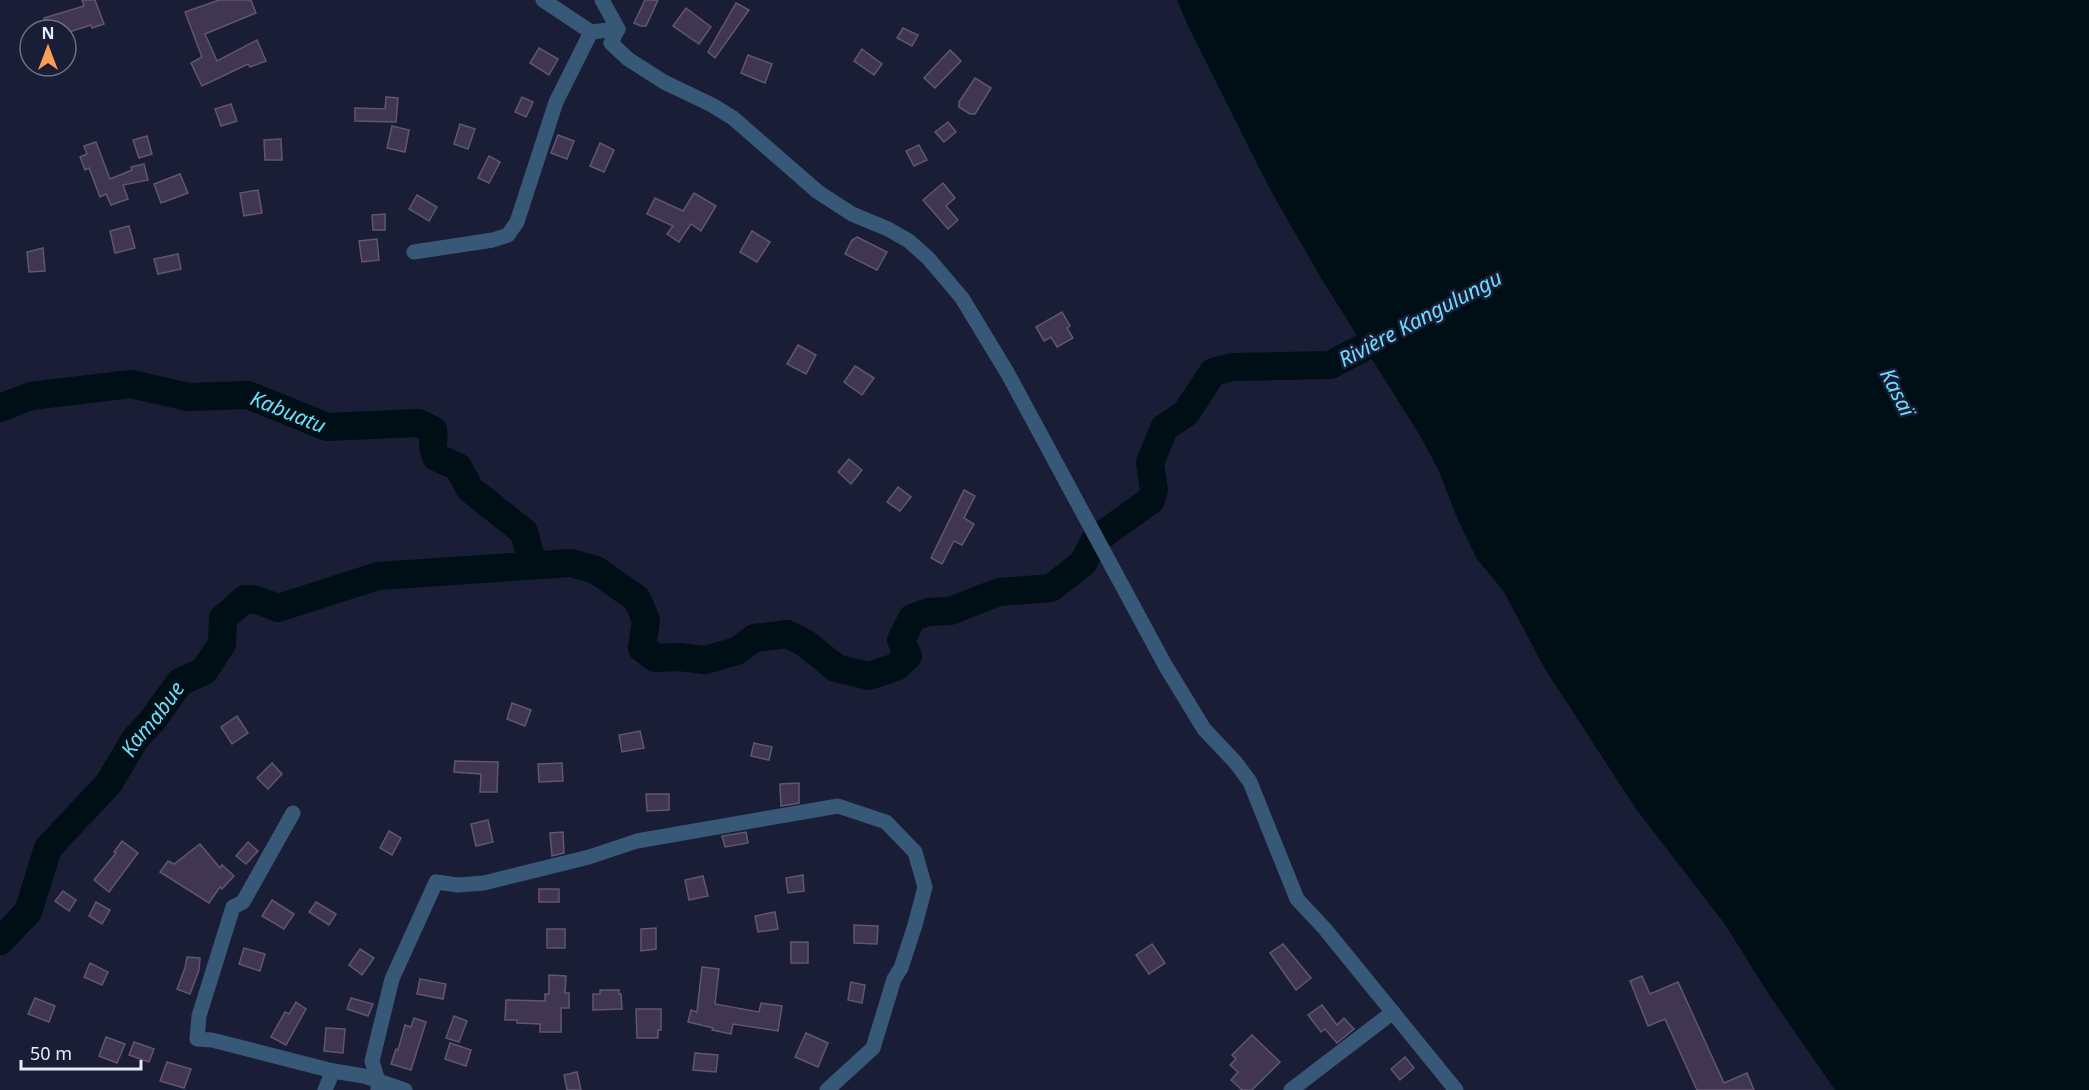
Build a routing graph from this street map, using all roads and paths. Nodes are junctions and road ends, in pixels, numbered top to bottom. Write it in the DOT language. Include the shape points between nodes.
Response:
graph roads {
  1 [pos="543,0"];
  2 [pos="603,0"];
  3 [pos="618,29"];
  4 [pos="591,32"];
  5 [pos="414,252"];
  6 [pos="293,813"];
  7 [pos="1393,1012"];
  8 [pos="333,1071"];
  9 [pos="378,1086"];
  10 [pos="325,1090"];
  11 [pos="405,1090"];
  12 [pos="827,1090"];
  13 [pos="1291,1090"];
  14 [pos="1456,1090"];
  1 -- 4 [label="street"];
  2 -- 3 [label="street"];
  3 -- 4 [label="street"];
  3 -- 7 [label="street" via="610,43 628,59 726,114 818,192 852,214 909,240 962,298 1008,374 1165,665 1204,729 1250,782 1296,899"];
  4 -- 5 [label="street" via="556,102 512,231 493,240"];
  6 -- 8 [label="street" via="243,902 233,907 199,1016 197,1039"];
  7 -- 13 [label="street"];
  7 -- 14 [label="street"];
  8 -- 9 [label="street" via="364,1077"];
  8 -- 10 [label="street"];
  9 -- 11 [label="street"];
  9 -- 12 [label="street" via="372,1061 392,979 436,882 484,883 637,842 838,806 886,822 915,852 925,887 873,1048"];
}
